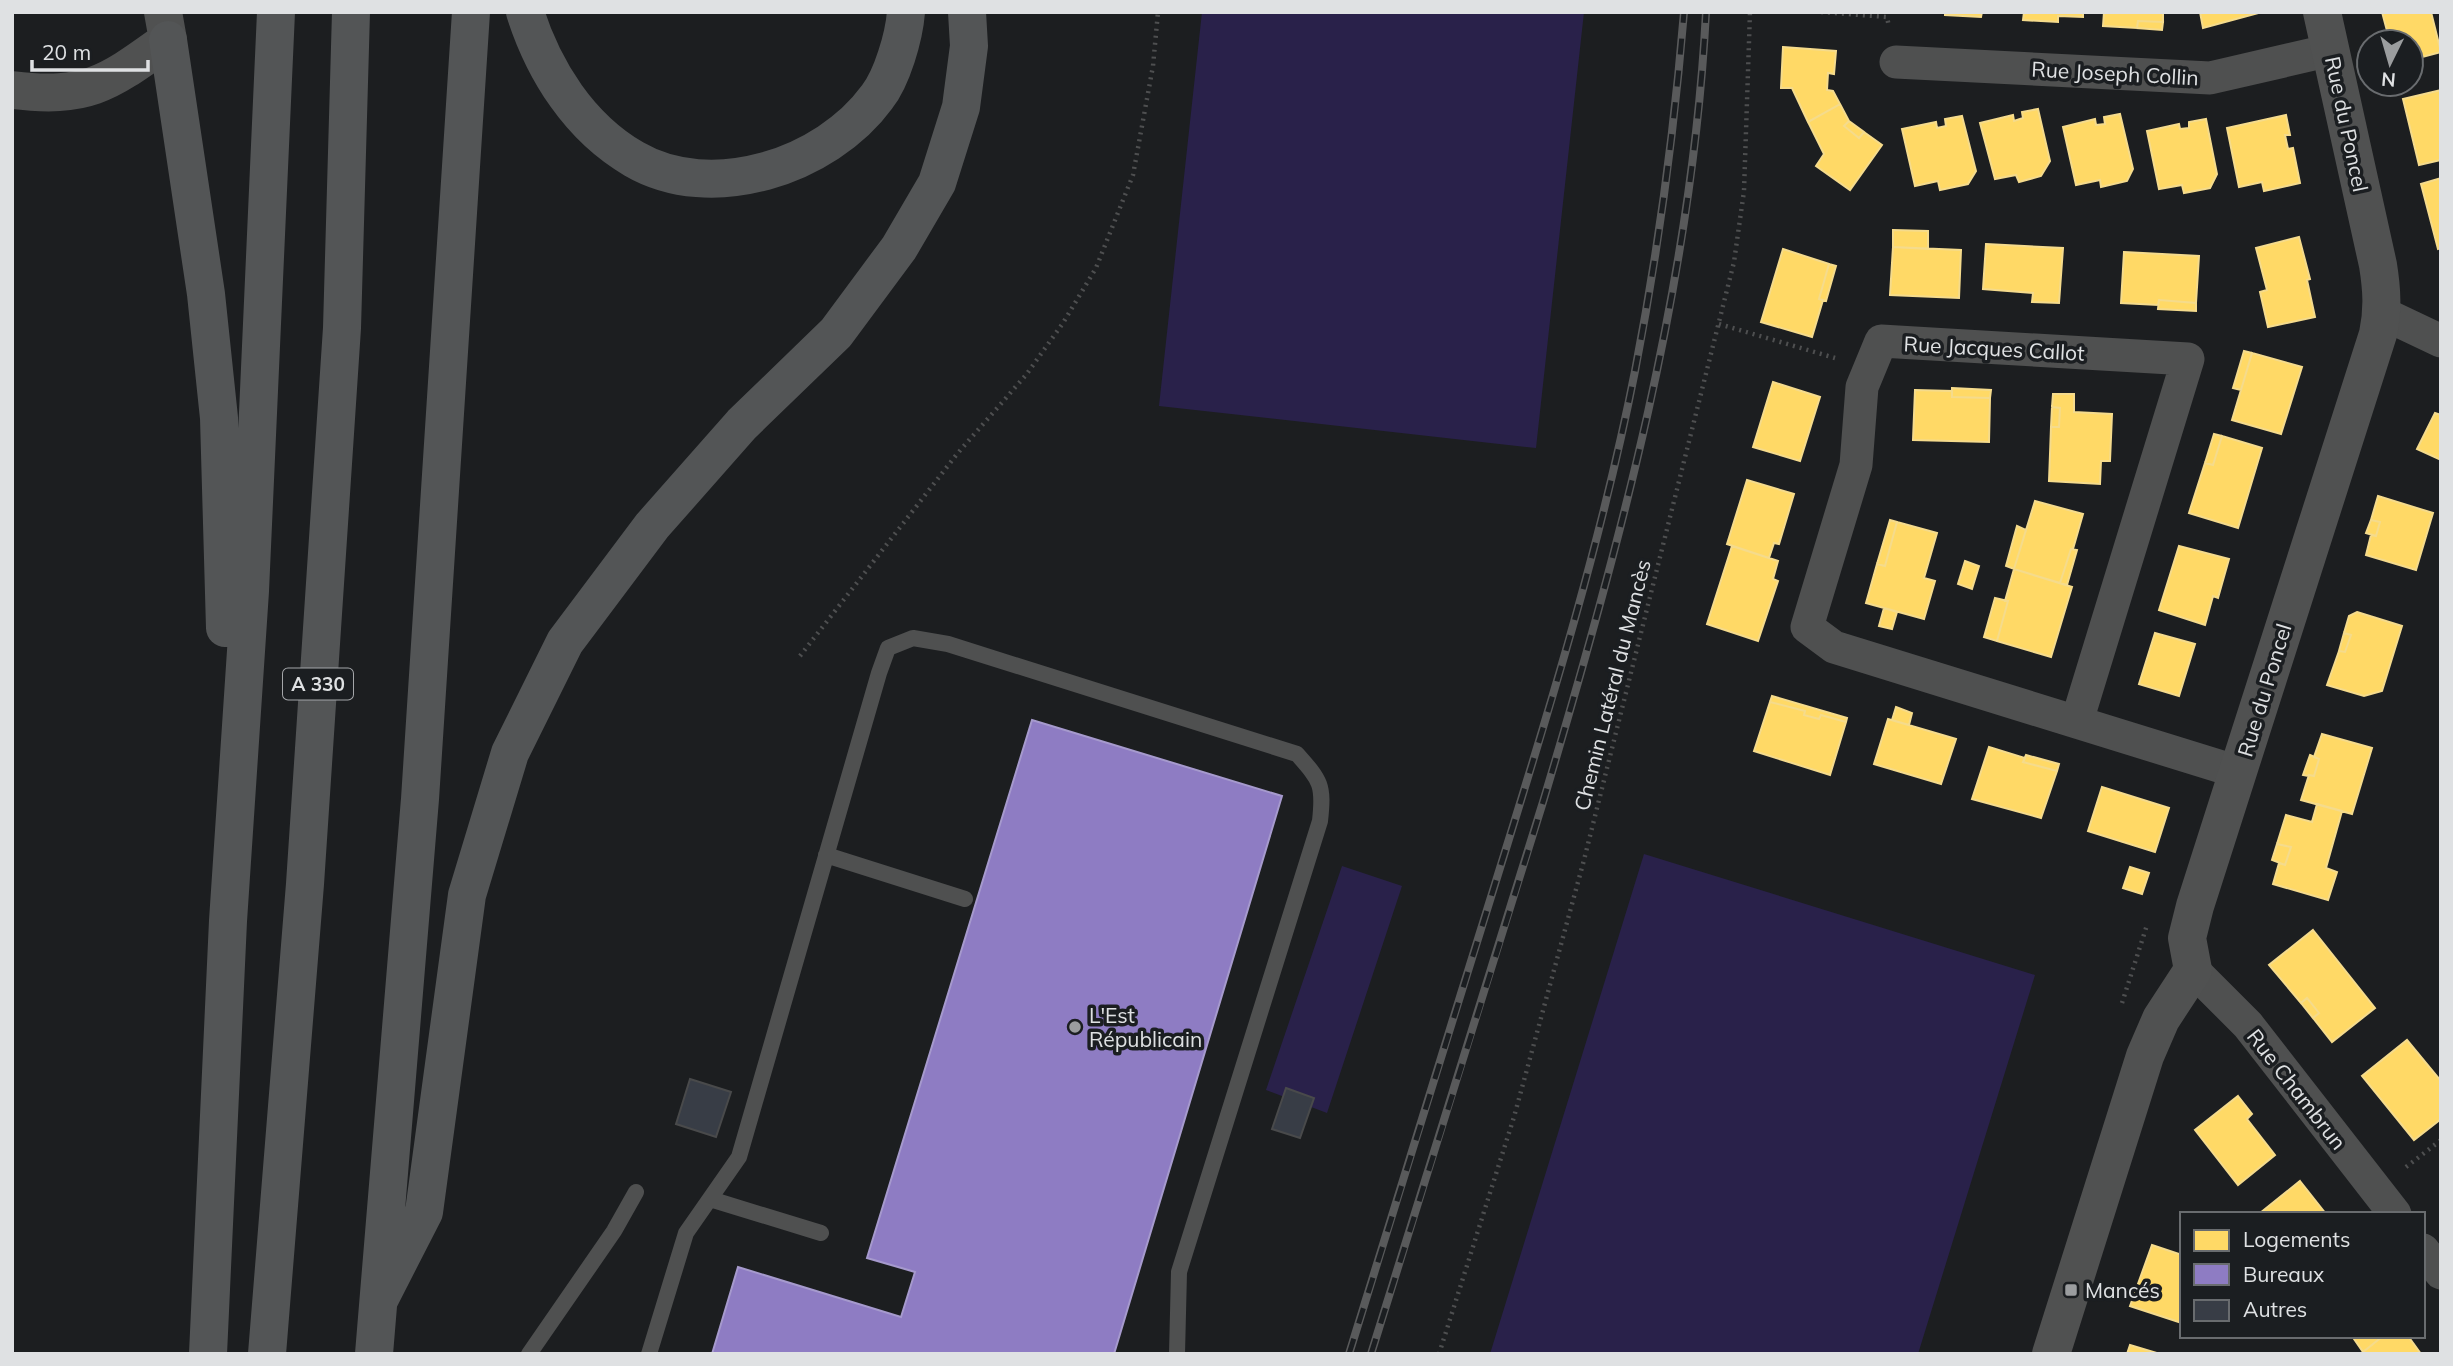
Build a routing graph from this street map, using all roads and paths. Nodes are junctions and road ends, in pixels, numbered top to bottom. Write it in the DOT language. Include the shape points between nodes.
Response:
graph roads {
  1 [pos="276,12"];
  2 [pos="351,12"];
  3 [pos="471,12"];
  4 [pos="525,12"];
  5 [pos="906,12"];
  6 [pos="967,12"];
  7 [pos="1158,12"];
  8 [pos="1750,12"];
  9 [pos="1821,12"];
  10 [pos="2322,12"];
  11 [pos="166,26"];
  12 [pos="2331,50"];
  13 [pos="1896,62"];
  14 [pos="12,90"];
  15 [pos="2382,313"];
  16 [pos="1719,324"];
  17 [pos="2441,341"];
  18 [pos="1870,368"];
  19 [pos="800,656"];
  20 [pos="2077,721"];
  21 [pos="2238,772"];
  22 [pos="827,855"];
  23 [pos="965,899"];
  24 [pos="228,920"];
  25 [pos="2193,970"];
  26 [pos="2441,1140"];
  27 [pos="636,1192"];
  28 [pos="710,1199"];
  29 [pos="2386,1202"];
  30 [pos="821,1233"];
  31 [pos="2425,1253"];
  32 [pos="2441,1273"];
  33 [pos="380,1298"];
  34 [pos="208,1354"];
  35 [pos="267,1354"];
  36 [pos="374,1354"];
  37 [pos="529,1354"];
  38 [pos="649,1354"];
  39 [pos="1177,1354"];
  40 [pos="1439,1354"];
  41 [pos="2051,1354"];
  1 -- 24 [label="highway" via="250,591"];
  2 -- 35 [label="highway, A 330" via="342,328 306,870"];
  3 -- 33 [label="highway" via="420,799"];
  4 -- 5 [label="highway" via="549,68 596,133 635,160 676,174 720,179 772,170 813,154 851,126 878,96"];
  6 -- 33 [label="highway" via="969,46 961,107 937,183 899,248 836,333 742,424 652,526 565,642 510,753 467,895 424,1212"];
  7 -- 19 [label="path" via="1133,175 1096,268 1026,375 957,454"];
  8 -- 16 [label="path, Chemin Latéral du Mancès" via="1744,191"];
  9 -- 13 [label="path" via="1887,18"];
  10 -- 12 [label="street, Rue du Poncel"];
  11 -- 14 [label="street" via="111,80 72,92"];
  11 -- 24 [label="highway" via="206,294 219,418"];
  12 -- 13 [label="street, Rue Joseph Collin" via="2210,78"];
  12 -- 15 [label="street, Rue du Poncel" via="2378,265"];
  15 -- 17 [label="street"];
  15 -- 21 [label="street, Rue du Poncel"];
  16 -- 18 [label="path"];
  16 -- 40 [label="path, Chemin Latéral du Mancès" via="1584,860 1514,1117"];
  18 -- 20 [label="street, Rue Jacques Callot" via="1862,387 1856,465 1807,627 1834,647"];
  18 -- 20 [label="street, Rue Jacques Callot" via="1881,341 2188,359"];
  20 -- 21 [label="street, Rue Jacques Callot"];
  21 -- 25 [label="street, Rue du Poncel" via="2187,938"];
  22 -- 23 [label="lane"];
  22 -- 28 [label="lane" via="739,1157"];
  22 -- 39 [label="lane" via="888,648 914,638 1297,754 1316,775 1323,794 1320,821 1179,1272"];
  24 -- 34 [label="highway"];
  25 -- 29 [label="street, Rue Chambrun" via="2248,1025"];
  25 -- 41 [label="street" via="2161,1019 2145,1056"];
  26 -- 29 [label="path"];
  27 -- 37 [label="lane"];
  28 -- 30 [label="lane"];
  28 -- 38 [label="lane" via="686,1233"];
  31 -- 32 [label="street"];
  33 -- 36 [label="highway"];
}
